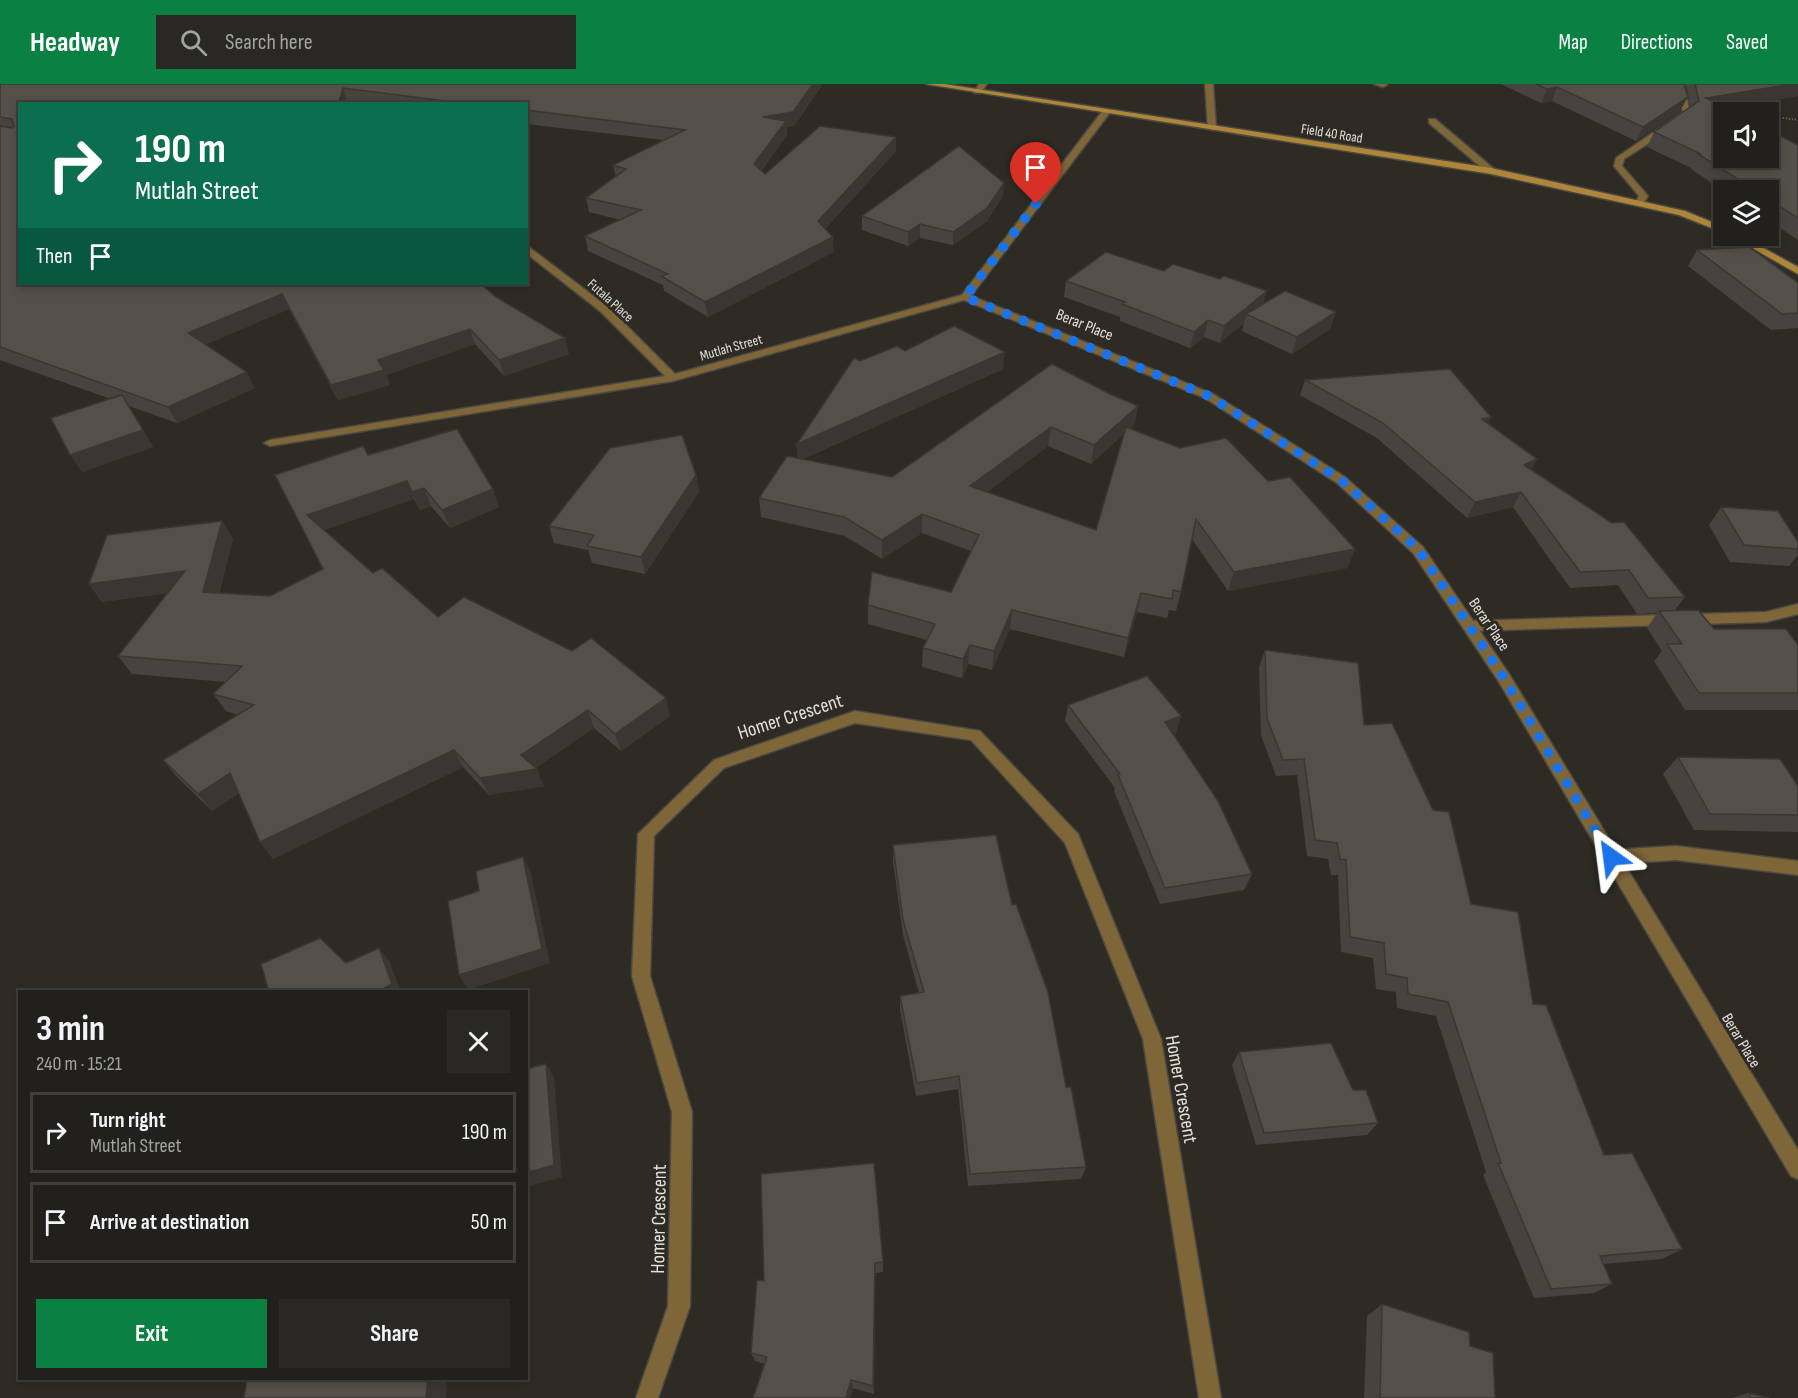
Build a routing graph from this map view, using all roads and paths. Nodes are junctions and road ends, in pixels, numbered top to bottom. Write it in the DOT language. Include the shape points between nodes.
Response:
graph roads {
  1 [pos="930,84"];
  2 [pos="1209,84"];
  3 [pos="1680,84"];
  4 [pos="980,88"];
  5 [pos="1107,111"];
  6 [pos="1779,117"];
  7 [pos="1798,120"];
  8 [pos="1432,121"];
  9 [pos="1212,128"];
  10 [pos="1491,171"];
  11 [pos="1639,202"];
  12 [pos="1713,226"];
  13 [pos="1754,246"];
  14 [pos="528,250"];
  15 [pos="1798,271"];
  16 [pos="965,297"];
  17 [pos="673,378"];
  18 [pos="270,444"];
  19 [pos="1798,609"];
  20 [pos="1469,626"];
  21 [pos="1611,857"];
  22 [pos="1798,868"];
  23 [pos="1798,1169"];
  24 [pos="647,1398"];
  25 [pos="1210,1398"];
  1 -- 4 [label="street, Field 40 Road"];
  2 -- 9 [label="street"];
  3 -- 11 [label="street" via="1686,112 1682,118 1620,158 1618,166 1644,196"];
  4 -- 5 [label="street, Field 40 Road"];
  5 -- 9 [label="street, Field 40 Road"];
  5 -- 16 [label="street"];
  6 -- 7 [label="path"];
  8 -- 10 [label="street"];
  9 -- 10 [label="street, Field 40 Road"];
  10 -- 11 [label="street, Field 40 Road"];
  11 -- 12 [label="street, Field 40 Road"];
  13 -- 15 [label="street"];
  14 -- 17 [label="street, Futala Place" via="604,309"];
  16 -- 17 [label="street, Mutlah Street"];
  16 -- 20 [label="street, Berar Place" via="1209,396 1341,480 1418,549"];
  17 -- 18 [label="street, Mutlah Street"];
  19 -- 20 [label="street" via="1766,617"];
  20 -- 21 [label="street, Berar Place"];
  21 -- 22 [label="street" via="1676,853"];
  21 -- 23 [label="street, Berar Place"];
  24 -- 25 [label="street, Homer Crescent" via="679,1306 682,1112 641,976 646,834 719,764 855,717 975,735 1072,839 1152,1039"];
}
